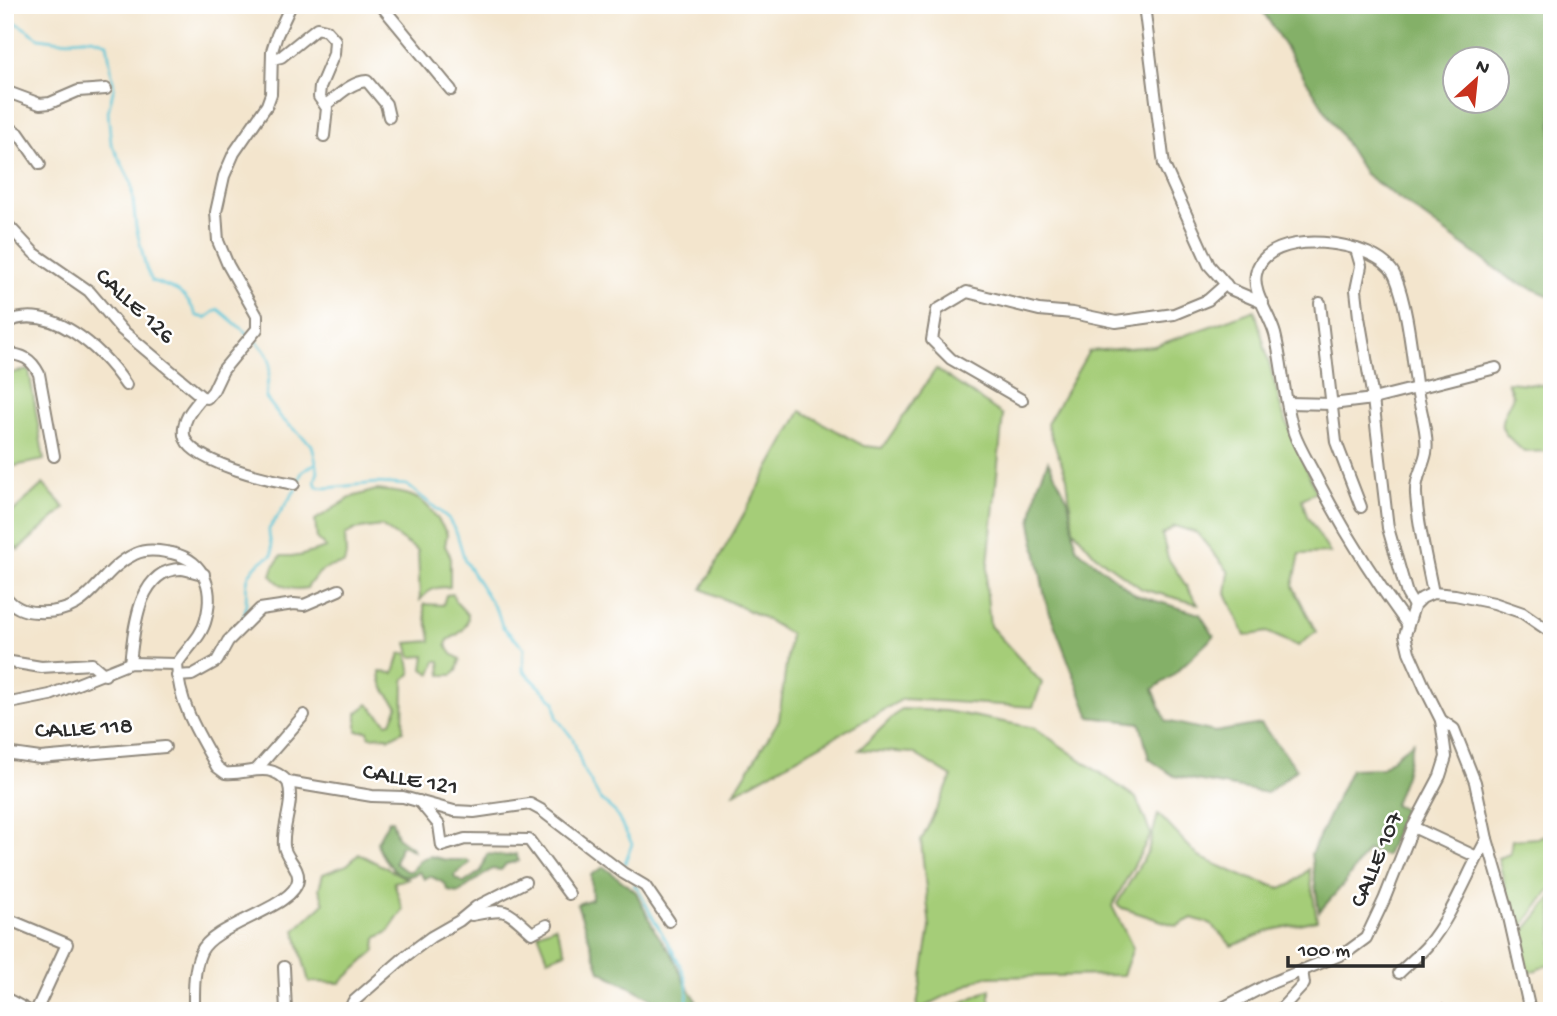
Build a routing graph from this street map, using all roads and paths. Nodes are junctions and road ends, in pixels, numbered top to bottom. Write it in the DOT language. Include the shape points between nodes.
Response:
graph roads {
  1 [pos="291,5"];
  2 [pos="381,5"];
  3 [pos="1144,5"];
  4 [pos="272,60"];
  5 [pos="106,89"];
  6 [pos="451,90"];
  7 [pos="5,91"];
  8 [pos="325,105"];
  9 [pos="389,117"];
  10 [pos="5,125"];
  11 [pos="324,136"];
  12 [pos="40,164"];
  13 [pos="5,222"];
  14 [pos="1356,249"];
  15 [pos="1226,284"];
  16 [pos="1263,303"];
  17 [pos="1320,303"];
  18 [pos="5,323"];
  19 [pos="5,354"];
  20 [pos="1496,368"];
  21 [pos="126,385"];
  22 [pos="1417,390"];
  23 [pos="202,397"];
  24 [pos="1373,399"];
  25 [pos="1022,400"];
  26 [pos="1288,403"];
  27 [pos="1332,404"];
  28 [pos="54,456"];
  29 [pos="294,484"];
  30 [pos="1362,507"];
  31 [pos="204,574"];
  32 [pos="339,590"];
  33 [pos="1433,593"];
  34 [pos="5,596"];
  35 [pos="1414,606"];
  36 [pos="1407,624"];
  37 [pos="1552,633"];
  38 [pos="5,661"];
  39 [pos="130,663"];
  40 [pos="177,670"];
  41 [pos="105,675"];
  42 [pos="5,704"];
  43 [pos="303,715"];
  44 [pos="1441,720"];
  45 [pos="165,747"];
  46 [pos="5,753"];
  47 [pos="256,770"];
  48 [pos="288,782"];
  49 [pos="419,800"];
  50 [pos="1413,827"];
  51 [pos="1487,839"];
  52 [pos="1477,857"];
  53 [pos="525,882"];
  54 [pos="569,894"];
  55 [pos="466,916"];
  56 [pos="5,918"];
  57 [pos="669,921"];
  58 [pos="547,925"];
  59 [pos="284,967"];
  60 [pos="1302,970"];
  61 [pos="1399,973"];
  62 [pos="5,998"];
  63 [pos="1528,1010"];
  64 [pos="29,1011"];
  65 [pos="36,1011"];
  66 [pos="194,1011"];
  67 [pos="286,1011"];
  68 [pos="349,1011"];
  69 [pos="1217,1011"];
  70 [pos="1280,1011"];
  1 -- 4 [label="street" via="277,34"];
  2 -- 6 [label="street"];
  3 -- 15 [label="street" via="1164,164 1209,265"];
  4 -- 8 [label="street" via="317,28 326,30 336,47 320,87 319,97"];
  4 -- 23 [label="street" via="267,105 234,153 216,212 218,241 257,316 257,329 223,370 214,391"];
  5 -- 7 [label="street" via="78,91 40,104"];
  8 -- 9 [label="street" via="342,91 367,81 386,103"];
  8 -- 11 [label="street"];
  10 -- 12 [label="street" via="19,134"];
  13 -- 23 [label="street, CALLE 126" via="34,253 89,291 122,330"];
  14 -- 16 [label="street" via="1317,241 1276,250 1256,272 1255,285"];
  14 -- 22 [label="street" via="1379,258 1396,278"];
  14 -- 24 [label="street" via="1361,266 1356,290 1359,317"];
  15 -- 16 [label="street"];
  15 -- 25 [label="street" via="1208,300 1174,314 1116,322 967,292 937,310 932,340 951,359"];
  16 -- 26 [label="street" via="1275,334"];
  17 -- 27 [label="street"];
  18 -- 21 [label="street" via="33,318 66,327 99,351"];
  19 -- 28 [label="street" via="27,357 39,374"];
  20 -- 22 [label="street"];
  22 -- 24 [label="street"];
  22 -- 33 [label="street" via="1426,452 1416,495"];
  23 -- 29 [label="street" via="186,419 188,446 243,472"];
  24 -- 27 [label="street"];
  24 -- 35 [label="street" via="1388,528"];
  26 -- 27 [label="street"];
  26 -- 36 [label="street" via="1295,434 1351,544"];
  27 -- 30 [label="street" via="1335,442"];
  31 -- 34 [label="street" via="195,562 153,550 135,553 73,607 53,613 31,612 15,607"];
  31 -- 39 [label="street" via="181,569 158,578 141,602"];
  31 -- 40 [label="street" via="206,622"];
  32 -- 40 [label="street" via="304,605 260,609 216,660 192,675"];
  33 -- 35 [label="street"];
  33 -- 37 [label="street" via="1494,603 1523,613"];
  35 -- 36 [label="street"];
  36 -- 44 [label="street" via="1409,652"];
  38 -- 41 [label="street" via="41,667 92,664"];
  39 -- 40 [label="street"];
  39 -- 41 [label="street"];
  40 -- 47 [label="street, CALLE 121" via="186,709 217,766 225,773"];
  41 -- 42 [label="street" via="50,695"];
  43 -- 47 [label="street"];
  44 -- 50 [label="street, CALLE 107" via="1446,757 1429,802"];
  44 -- 51 [label="street" via="1454,729 1475,782"];
  45 -- 46 [label="street, CALLE 118" via="40,758"];
  47 -- 48 [label="street, CALLE 121" via="270,770"];
  48 -- 49 [label="street, CALLE 121"];
  48 -- 66 [label="street" via="292,794 284,845 297,870 296,886 279,902 211,939 201,950"];
  49 -- 54 [label="street" via="439,825 442,846 465,839 529,840"];
  49 -- 57 [label="street, CALLE 121" via="474,812 530,804 645,886"];
  50 -- 52 [label="street"];
  50 -- 60 [label="street, CALLE 107" via="1366,938"];
  51 -- 52 [label="street"];
  51 -- 63 [label="street"];
  52 -- 61 [label="street" via="1427,945"];
  53 -- 55 [label="street"];
  55 -- 58 [label="street" via="501,910 532,933"];
  55 -- 68 [label="street" via="407,955"];
  56 -- 65 [label="street" via="67,944"];
  59 -- 67 [label="street"];
  60 -- 69 [label="street, CALLE 107"];
  60 -- 70 [label="street" via="1304,984"];
  62 -- 64 [label="street"];
}
